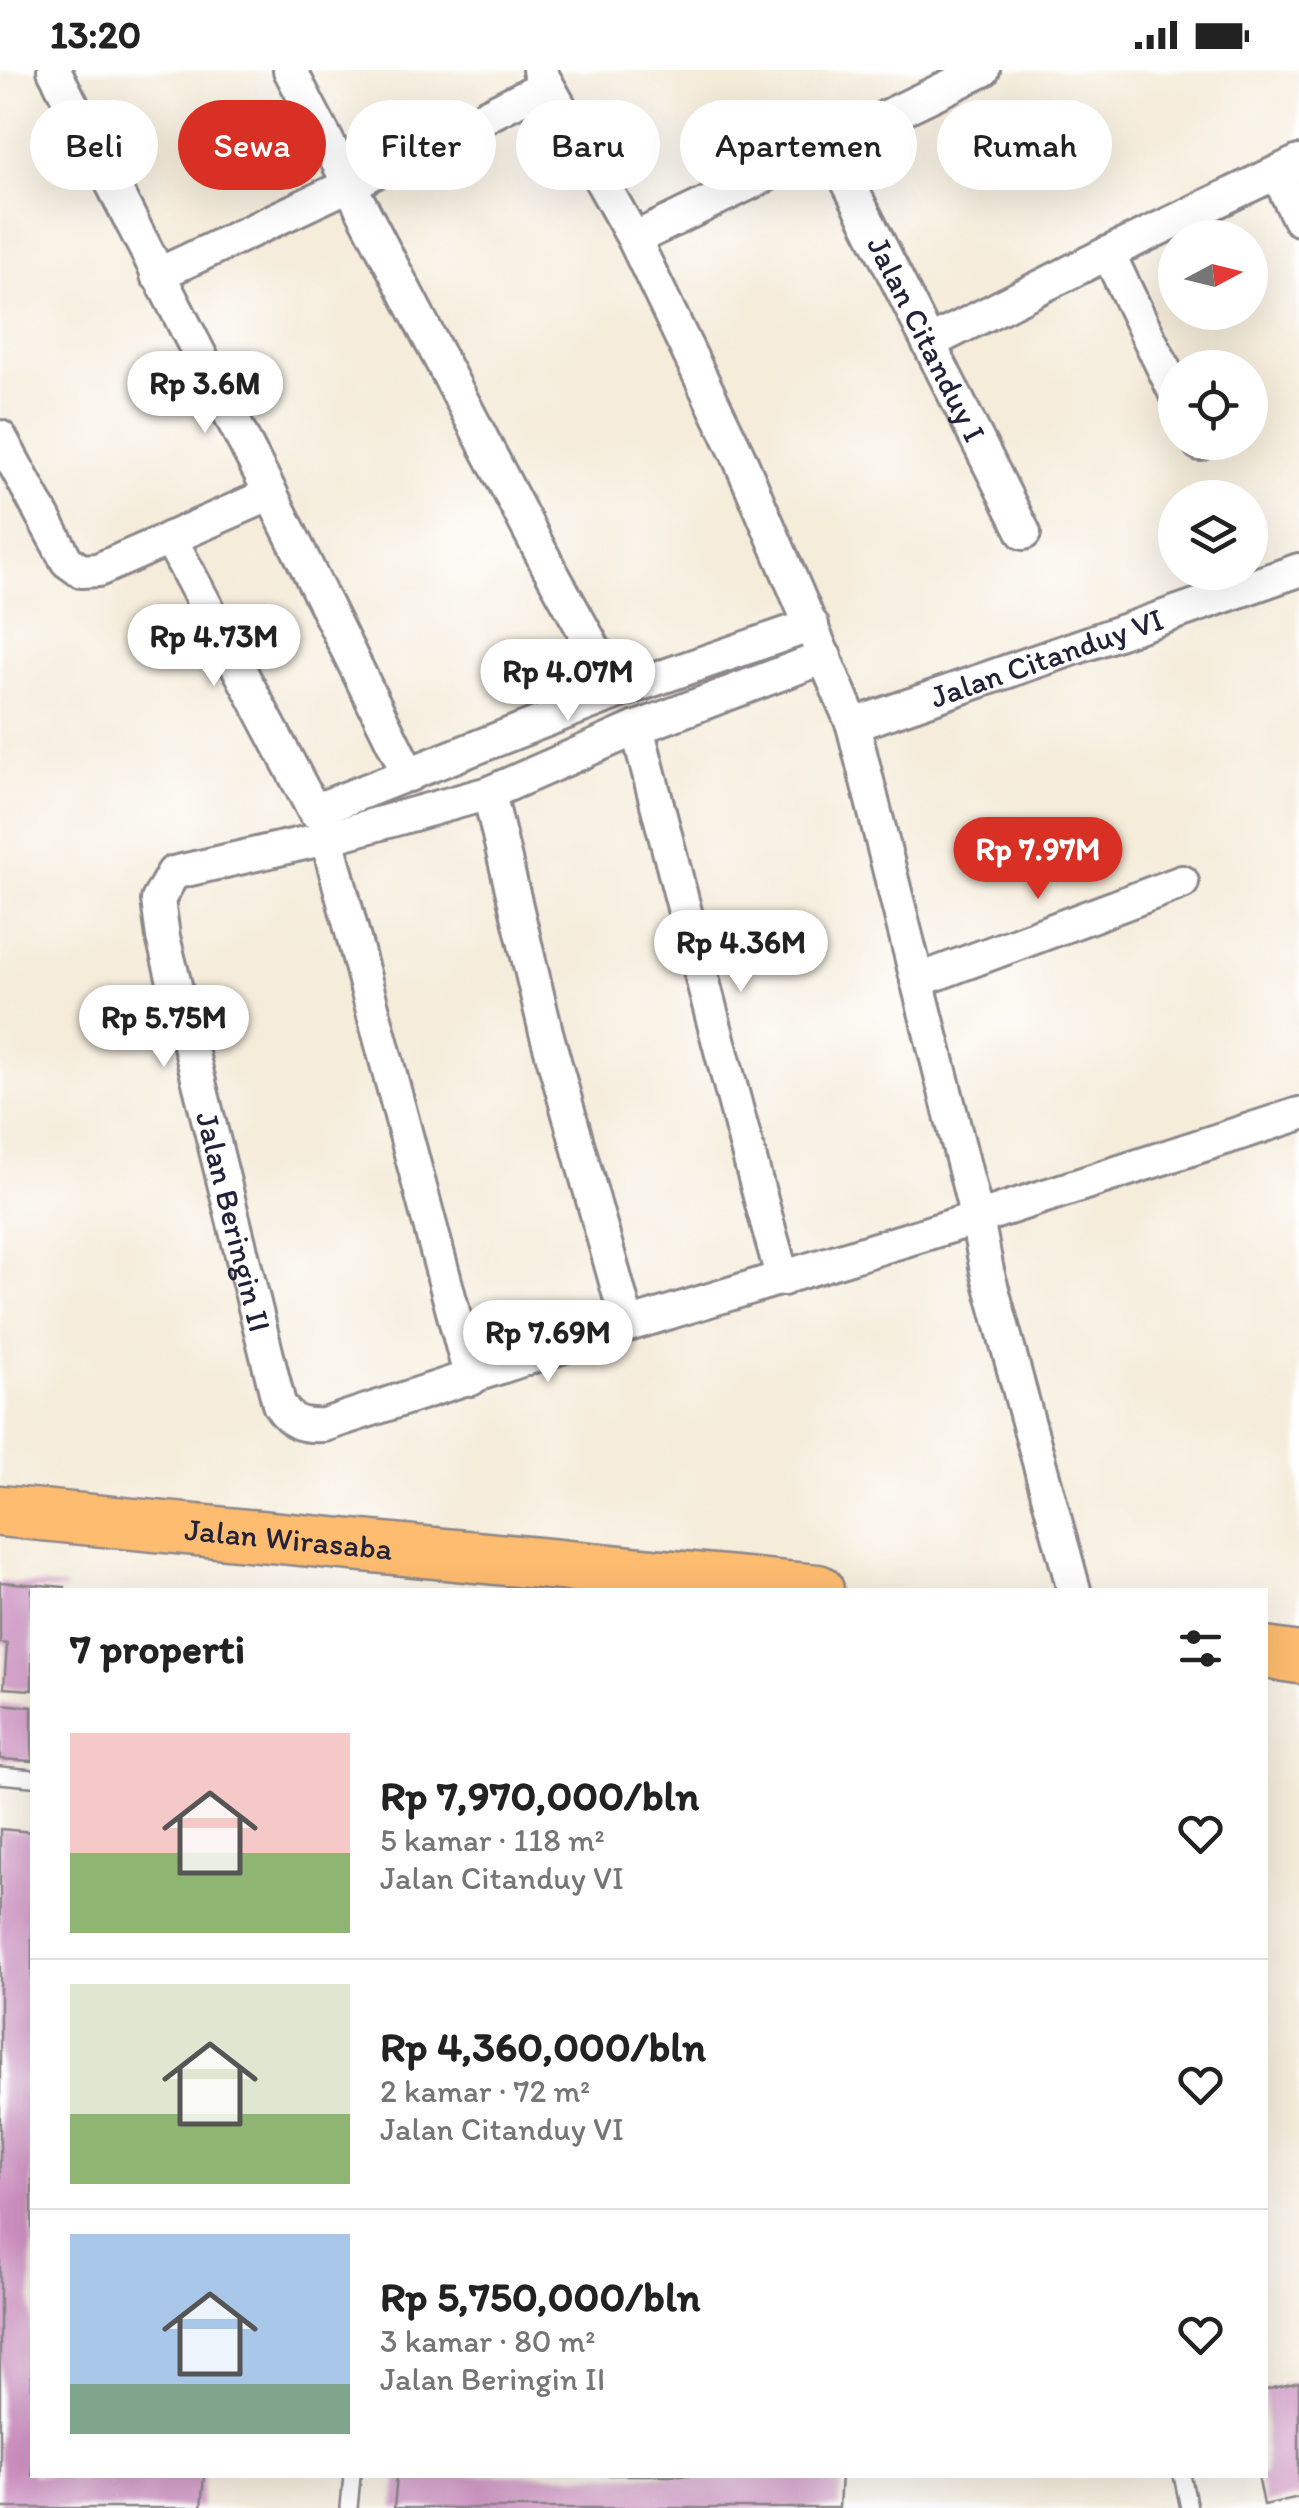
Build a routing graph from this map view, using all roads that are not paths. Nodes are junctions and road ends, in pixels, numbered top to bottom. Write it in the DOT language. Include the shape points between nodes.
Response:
graph roads {
  1 [pos="54,70"];
  2 [pos="290,70"];
  3 [pos="983,70"];
  4 [pos="543,77"];
  5 [pos="917,102"];
  6 [pos="496,103"];
  7 [pos="1288,167"];
  8 [pos="346,175"];
  9 [pos="346,186"];
  10 [pos="354,190"];
  11 [pos="734,190"];
  12 [pos="851,190"];
  13 [pos="1299,219"];
  14 [pos="634,239"];
  15 [pos="1108,253"];
  16 [pos="157,275"];
  17 [pos="929,343"];
  18 [pos="1158,357"];
  19 [pos="0,436"];
  20 [pos="271,494"];
  21 [pos="1024,532"];
  22 [pos="170,538"];
  23 [pos="1299,570"];
  24 [pos="812,625"];
  25 [pos="825,657"];
  26 [pos="618,692"];
  27 [pos="853,724"];
  28 [pos="636,728"];
  29 [pos="408,775"];
  30 [pos="489,793"];
  31 [pos="320,825"];
  32 [pos="1182,882"];
  33 [pos="917,981"];
  34 [pos="1299,1114"];
  35 [pos="977,1218"];
  36 [pos="783,1279"];
  37 [pos="628,1325"];
  38 [pos="471,1378"];
  39 [pos="0,1511"];
  40 [pos="797,1588"];
  41 [pos="1073,1588"];
  42 [pos="1268,1653"];
  43 [pos="1299,1658"];
  44 [pos="0,1775"];
  45 [pos="30,1778"];
  46 [pos="352,2478"];
  47 [pos="1183,2478"];
  48 [pos="350,2508"];
  49 [pos="1189,2508"];
  1 -- 16 [label="street"];
  2 -- 8 [label="street"];
  3 -- 5 [label="street"];
  4 -- 6 [label="street"];
  4 -- 14 [label="street"];
  7 -- 13 [label="street"];
  7 -- 15 [label="street"];
  9 -- 16 [label="street"];
  10 -- 26 [label="street"];
  11 -- 14 [label="street"];
  12 -- 17 [label="street, Jalan Citanduy I"];
  14 -- 24 [label="street"];
  15 -- 17 [label="street"];
  15 -- 18 [label="street"];
  16 -- 20 [label="street"];
  17 -- 21 [label="street, Jalan Citanduy I"];
  19 -- 22 [label="street" via="67,562 81,571"];
  20 -- 22 [label="street"];
  20 -- 29 [label="street"];
  22 -- 31 [label="street"];
  23 -- 27 [label="street, Jalan Citanduy VI"];
  24 -- 25 [label="street"];
  24 -- 26 [label="street, Jalan Beringin II"];
  25 -- 27 [label="street"];
  25 -- 28 [label="street"];
  26 -- 29 [label="street, Jalan Beringin II"];
  27 -- 33 [label="street"];
  28 -- 30 [label="street"];
  28 -- 36 [label="street"];
  29 -- 31 [label="street, Jalan Beringin II"];
  30 -- 31 [label="street"];
  30 -- 37 [label="street" via="546,1032"];
  31 -- 38 [label="street"];
  31 -- 38 [label="street, Jalan Beringin II" via="173,873 158,900 279,1404 301,1426 324,1425"];
  32 -- 33 [label="street"];
  33 -- 35 [label="street"];
  34 -- 35 [label="street"];
  35 -- 36 [label="street"];
  35 -- 41 [label="street"];
  36 -- 37 [label="street"];
  37 -- 38 [label="street"];
  39 -- 40 [label="main road, Jalan Wirasaba"];
  42 -- 43 [label="main road"];
  44 -- 45 [label="lane"];
  46 -- 48 [label="lane"];
  47 -- 49 [label="lane"];
}
